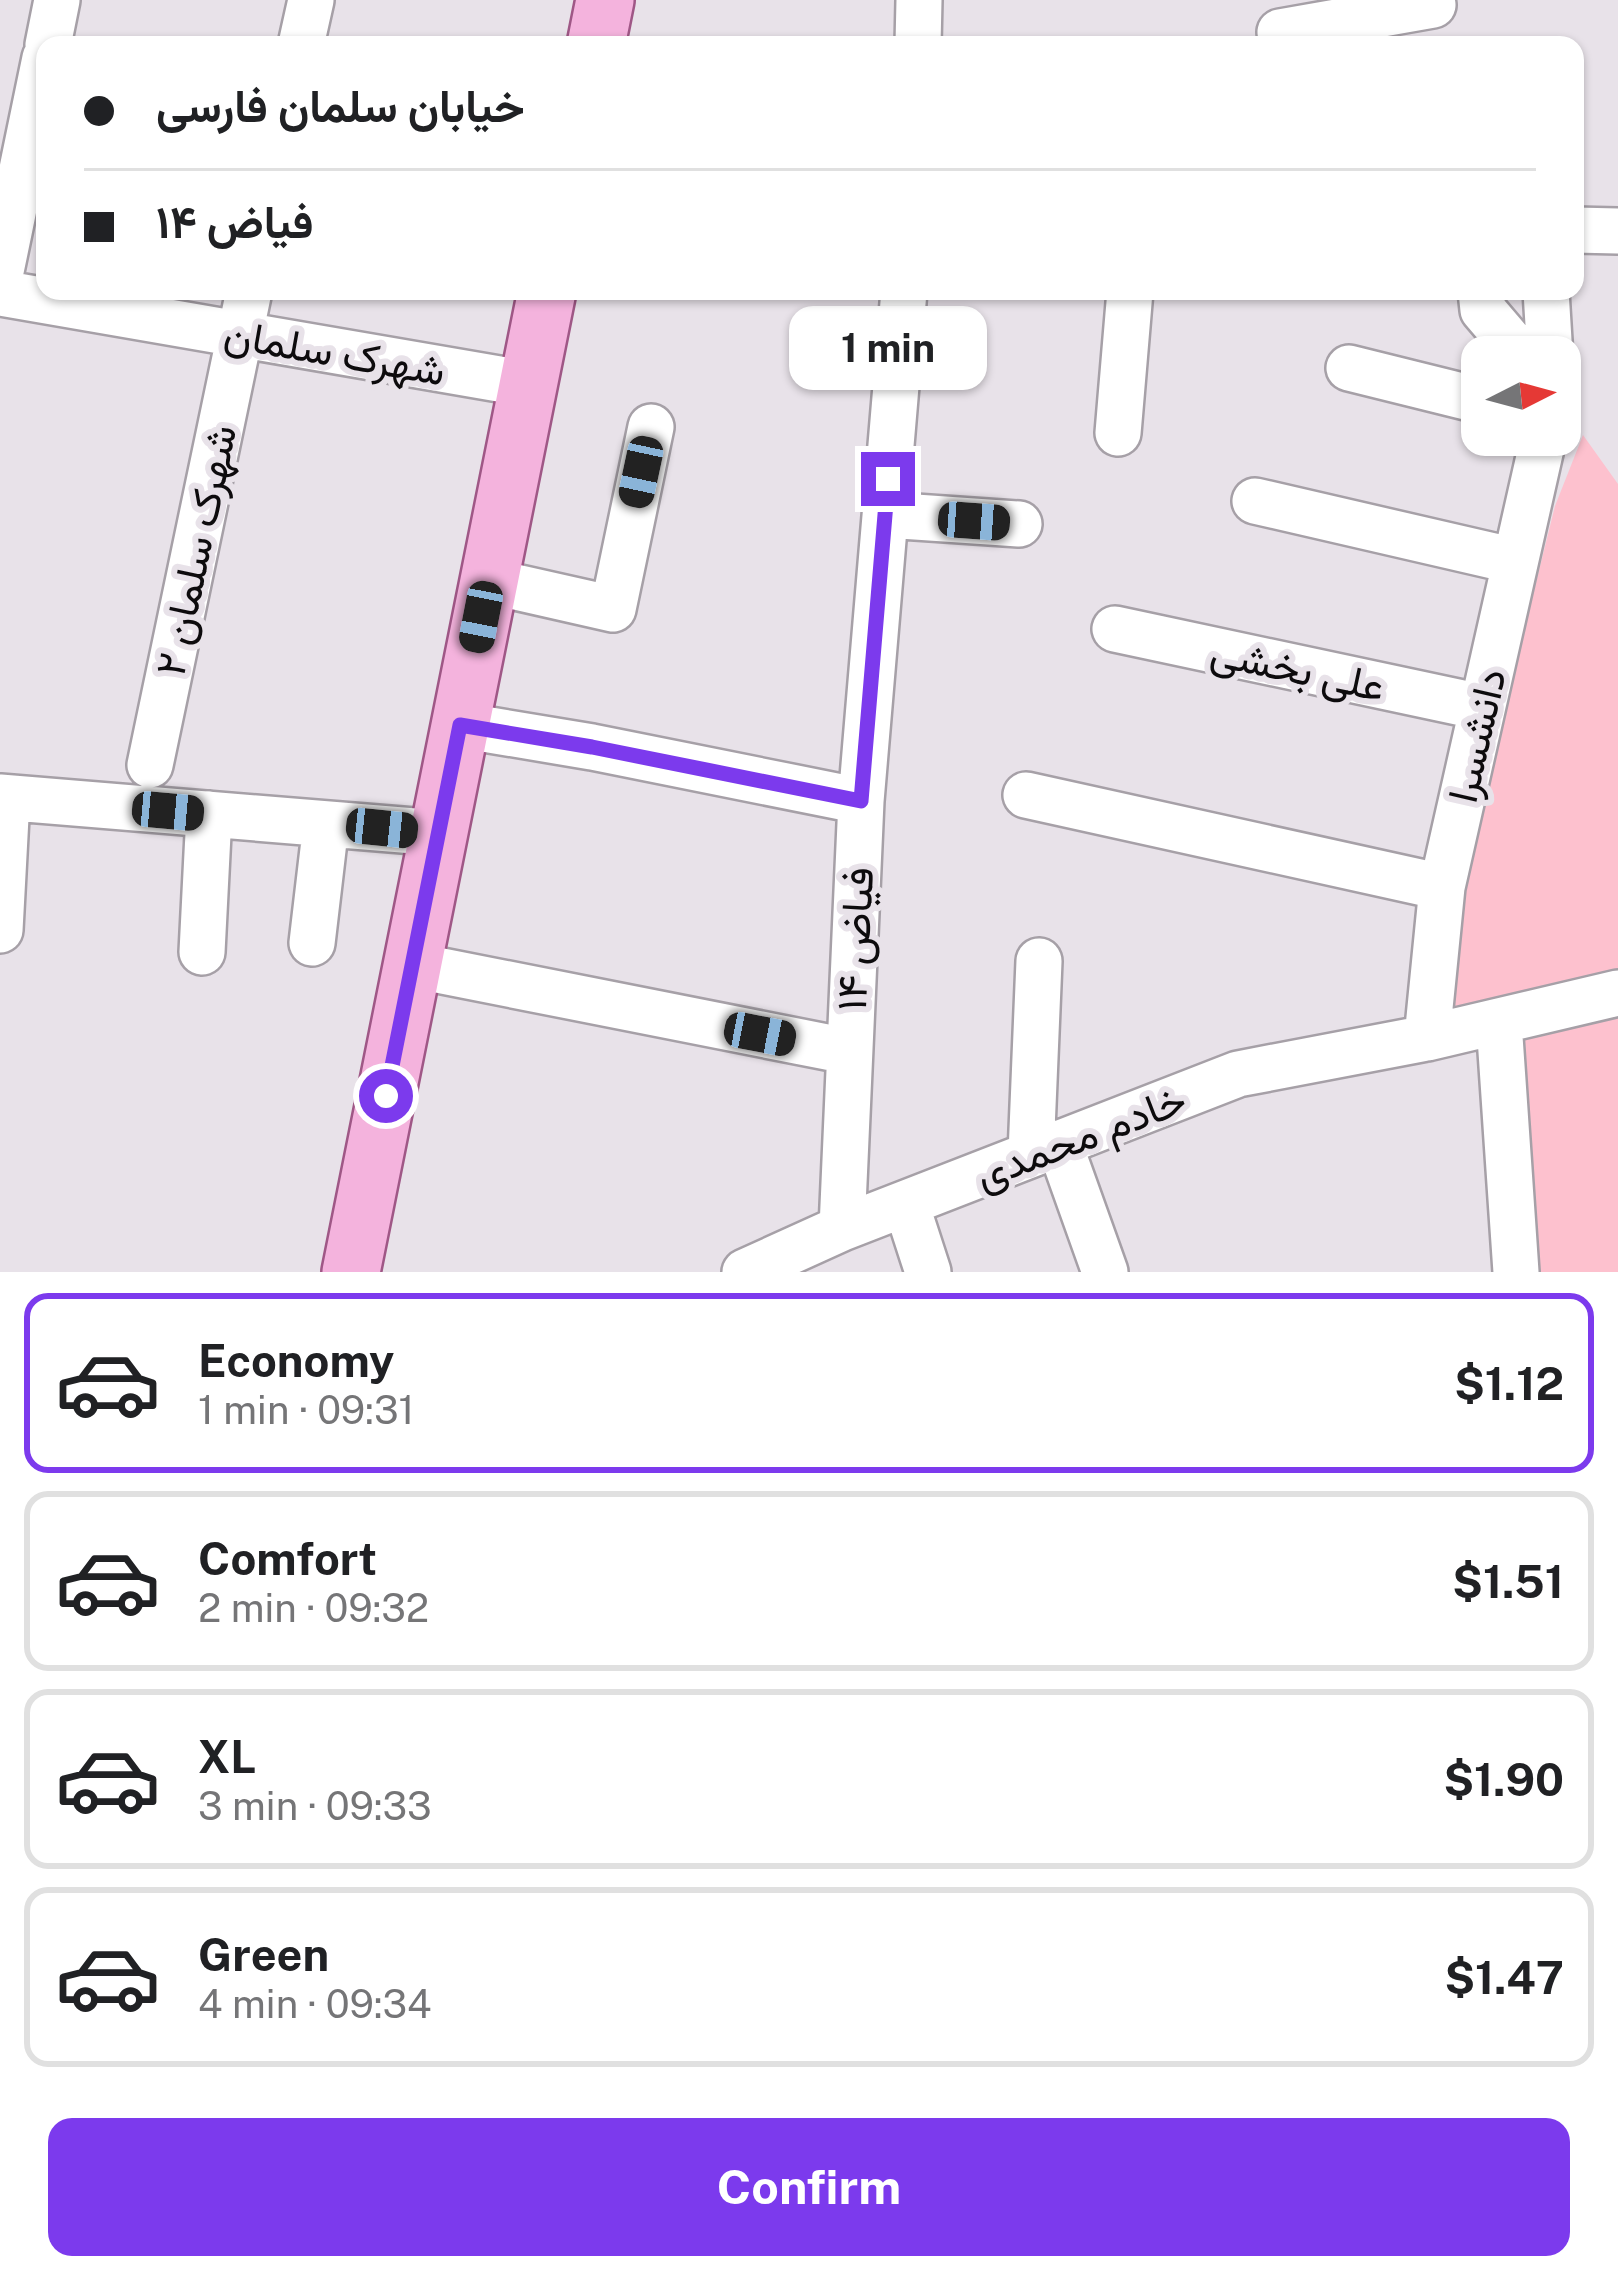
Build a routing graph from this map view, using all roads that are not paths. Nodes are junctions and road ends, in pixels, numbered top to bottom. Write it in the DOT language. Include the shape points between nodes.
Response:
graph roads {
  1 [pos="57,0"];
  2 [pos="311,0"];
  3 [pos="605,0"];
  4 [pos="919,0"];
  5 [pos="1436,17"];
  6 [pos="1280,32"];
  7 [pos="50,36"];
  8 [pos="304,36"];
  9 [pos="598,36"];
  10 [pos="917,36"];
  11 [pos="36,102"];
  12 [pos="1584,230"];
  13 [pos="1618,231"];
  14 [pos="0,276"];
  15 [pos="0,293"];
  16 [pos="36,296"];
  17 [pos="86,300"];
  18 [pos="545,300"];
  19 [pos="903,300"];
  20 [pos="1129,300"];
  21 [pos="1482,300"];
  22 [pos="1547,300"];
  23 [pos="245,313"];
  24 [pos="1505,336"];
  25 [pos="1549,336"];
  26 [pos="1349,368"];
  27 [pos="528,384"];
  28 [pos="1461,396"];
  29 [pos="651,427"];
  30 [pos="1118,433"];
  31 [pos="1539,456"];
  32 [pos="1255,501"];
  33 [pos="886,515"];
  34 [pos="1018,524"];
  35 [pos="1515,561"];
  36 [pos="488,581"];
  37 [pos="1115,629"];
  38 [pos="1481,707"];
  39 [pos="460,725"];
  40 [pos="150,765"];
  41 [pos="1026,795"];
  42 [pos="3,798"];
  43 [pos="861,801"];
  44 [pos="208,814"];
  45 [pos="326,824"];
  46 [pos="439,833"];
  47 [pos="1442,887"];
  48 [pos="0,930"];
  49 [pos="312,943"];
  50 [pos="202,952"];
  51 [pos="1039,962"];
  52 [pos="412,965"];
  53 [pos="1618,993"];
  54 [pos="1498,1022"];
  55 [pos="1427,1038"];
  56 [pos="848,1051"];
  57 [pos="1045,1149"];
  58 [pos="906,1204"];
  59 [pos="842,1228"];
  60 [pos="351,1272"];
  61 [pos="745,1272"];
  62 [pos="928,1272"];
  63 [pos="1105,1272"];
  64 [pos="1516,1272"];
  1 -- 7 [label="street"];
  2 -- 8 [label="street"];
  3 -- 9 [label="main road"];
  4 -- 10 [label="street"];
  5 -- 6 [label="street"];
  11 -- 14 [label="street"];
  12 -- 13 [label="street"];
  15 -- 16 [label="street, شهرک سلمان"];
  17 -- 23 [label="street, شهرک سلمان"];
  18 -- 27 [label="main road"];
  19 -- 33 [label="street, فیاض ۱۴"];
  20 -- 30 [label="street"];
  21 -- 24 [label="street"];
  22 -- 25 [label="street"];
  23 -- 27 [label="street, شهرک سلمان"];
  23 -- 40 [label="street, شهرک سلمان ۲"];
  26 -- 28 [label="street"];
  27 -- 36 [label="main road"];
  29 -- 36 [label="street" via="613,609"];
  31 -- 35 [label="street, دانشسرا"];
  32 -- 35 [label="street"];
  33 -- 34 [label="street"];
  33 -- 43 [label="street, فیاض ۱۴"];
  35 -- 38 [label="street, دانشسرا"];
  36 -- 39 [label="main road"];
  37 -- 38 [label="street, علی بخشی"];
  38 -- 47 [label="street, دانشسرا"];
  39 -- 43 [label="street"];
  39 -- 46 [label="main road"];
  41 -- 47 [label="street"];
  42 -- 44 [label="street"];
  42 -- 48 [label="street"];
  43 -- 56 [label="street, فیاض ۱۴"];
  44 -- 45 [label="street"];
  44 -- 50 [label="street"];
  45 -- 46 [label="street"];
  45 -- 49 [label="street"];
  46 -- 52 [label="main road"];
  47 -- 55 [label="street, دانشسرا"];
  51 -- 57 [label="street"];
  52 -- 56 [label="street"];
  52 -- 60 [label="main road"];
  53 -- 54 [label="street, خادم محمدی"];
  54 -- 55 [label="street, خادم محمدی"];
  54 -- 64 [label="street"];
  55 -- 57 [label="street, خادم محمدی" via="1238,1075"];
  56 -- 59 [label="street, فیاض ۱۴"];
  57 -- 58 [label="street, خادم محمدی"];
  57 -- 63 [label="street"];
  58 -- 59 [label="street, خادم محمدی"];
  58 -- 62 [label="street"];
  59 -- 61 [label="street, خادم محمدی"];
}
